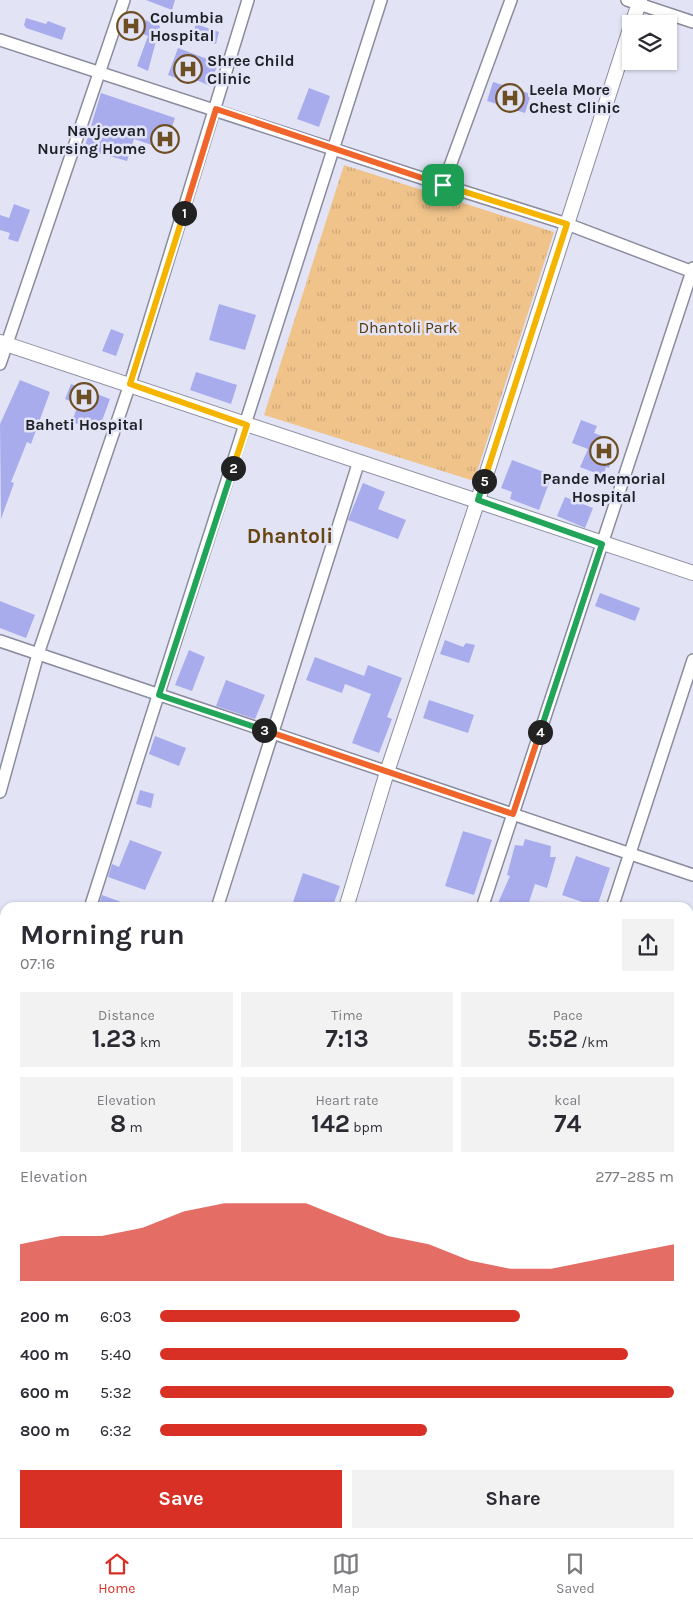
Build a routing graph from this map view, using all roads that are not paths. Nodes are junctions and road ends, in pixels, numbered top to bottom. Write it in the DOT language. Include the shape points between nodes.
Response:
graph roads {
  1 [pos="124,0"];
  2 [pos="248,0"];
  3 [pos="382,0"];
  4 [pos="511,0"];
  5 [pos="635,1"];
  6 [pos="633,15"];
  7 [pos="693,22"];
  8 [pos="0,40"];
  9 [pos="622,56"];
  10 [pos="100,72"];
  11 [pos="216,109"];
  12 [pos="332,150"];
  13 [pos="443,185"];
  14 [pos="567,224"];
  15 [pos="693,270"];
  16 [pos="4,343"];
  17 [pos="0,364"];
  18 [pos="130,384"];
  19 [pos="247,425"];
  20 [pos="359,461"];
  21 [pos="478,500"];
  22 [pos="602,544"];
  23 [pos="693,573"];
  24 [pos="0,642"];
  25 [pos="38,654"];
  26 [pos="693,660"];
  27 [pos="159,695"];
  28 [pos="273,734"];
  29 [pos="387,772"];
  30 [pos="0,792"];
  31 [pos="513,814"];
  32 [pos="629,854"];
  33 [pos="693,875"];
  34 [pos="92,902"];
  35 [pos="219,902"];
  36 [pos="348,902"];
  37 [pos="484,902"];
  38 [pos="614,902"];
  1 -- 10 [label="street"];
  2 -- 11 [label="street"];
  3 -- 12 [label="street"];
  4 -- 13 [label="street"];
  5 -- 6 [label="street"];
  5 -- 7 [label="street"];
  8 -- 10 [label="street"];
  9 -- 14 [label="street"];
  10 -- 11 [label="street"];
  10 -- 16 [label="street"];
  11 -- 12 [label="street"];
  11 -- 18 [label="street"];
  12 -- 13 [label="street"];
  12 -- 19 [label="street"];
  13 -- 14 [label="street"];
  14 -- 15 [label="street"];
  14 -- 21 [label="street"];
  15 -- 22 [label="street"];
  16 -- 17 [label="street"];
  16 -- 18 [label="street"];
  18 -- 19 [label="street"];
  18 -- 25 [label="street"];
  19 -- 20 [label="street"];
  19 -- 27 [label="street"];
  20 -- 21 [label="street"];
  20 -- 28 [label="street"];
  21 -- 22 [label="street"];
  21 -- 29 [label="street"];
  22 -- 23 [label="street"];
  22 -- 31 [label="street"];
  24 -- 25 [label="street"];
  25 -- 27 [label="street"];
  25 -- 30 [label="street"];
  26 -- 32 [label="street"];
  27 -- 28 [label="street"];
  27 -- 34 [label="street"];
  28 -- 29 [label="street"];
  28 -- 35 [label="street"];
  29 -- 31 [label="street"];
  29 -- 36 [label="street"];
  31 -- 32 [label="street"];
  31 -- 37 [label="street"];
  32 -- 33 [label="street"];
  32 -- 38 [label="street"];
}
